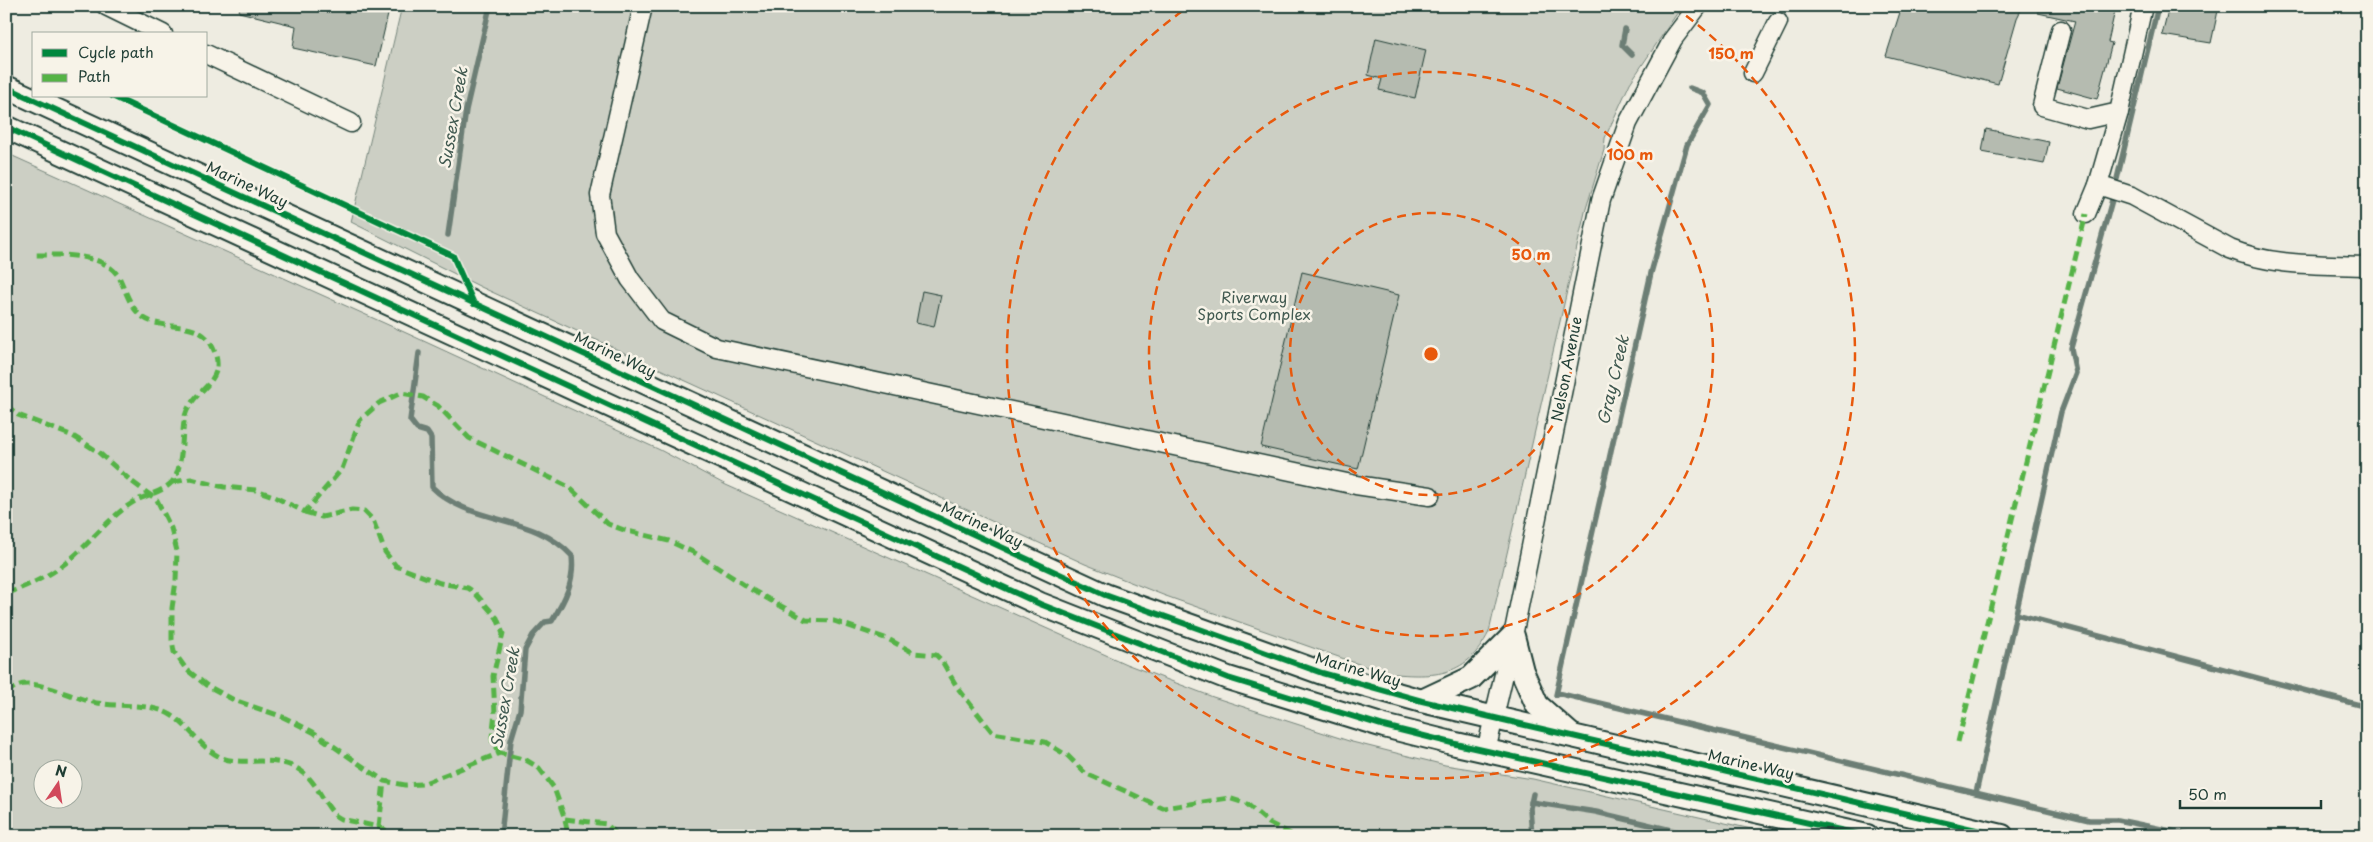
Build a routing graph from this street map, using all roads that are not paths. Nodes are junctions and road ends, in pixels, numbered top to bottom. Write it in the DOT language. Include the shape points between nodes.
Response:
graph roads {
  1 [pos="106,6"];
  2 [pos="643,6"];
  3 [pos="1698,6"];
  4 [pos="2143,6"];
  5 [pos="1778,22"];
  6 [pos="2061,30"];
  7 [pos="160,32"];
  8 [pos="208,55"];
  9 [pos="1753,73"];
  10 [pos="6,87"];
  11 [pos="2118,112"];
  12 [pos="351,123"];
  13 [pos="6,127"];
  14 [pos="2098,185"];
  15 [pos="2086,214"];
  16 [pos="2367,266"];
  17 [pos="1430,496"];
  18 [pos="1512,636"];
  19 [pos="1422,701"];
  20 [pos="1494,718"];
  21 [pos="1574,737"];
  22 [pos="1486,751"];
  23 [pos="1867,836"];
  24 [pos="2002,836"];
  1 -- 7 [label="street"];
  2 -- 17 [label="street" via="600,195 605,233 630,279 662,321 717,348 1346,483"];
  3 -- 18 [label="street, Nelson Avenue" via="1672,39 1628,123 1601,200"];
  4 -- 11 [label="street"];
  5 -- 9 [label="street"];
  6 -- 11 [label="street" via="2042,106 2088,119"];
  8 -- 12 [label="street"];
  10 -- 19 [label="main road, Marine Way" via="1105,595 1322,674"];
  11 -- 14 [label="street"];
  13 -- 22 [label="main road" via="1040,604 1228,678 1384,726"];
  14 -- 15 [label="street"];
  14 -- 16 [label="street" via="2132,196 2248,256 2274,262"];
  18 -- 19 [label="main road" via="1471,678"];
  18 -- 20 [label="street, Nelson Avenue"];
  18 -- 21 [label="main road" via="1537,706"];
  19 -- 20 [label="main road, Marine Way"];
  20 -- 21 [label="main road, Marine Way"];
  20 -- 22 [label="street, Nelson Avenue"];
  21 -- 24 [label="main road, Marine Way"];
  22 -- 23 [label="main road"];
}
